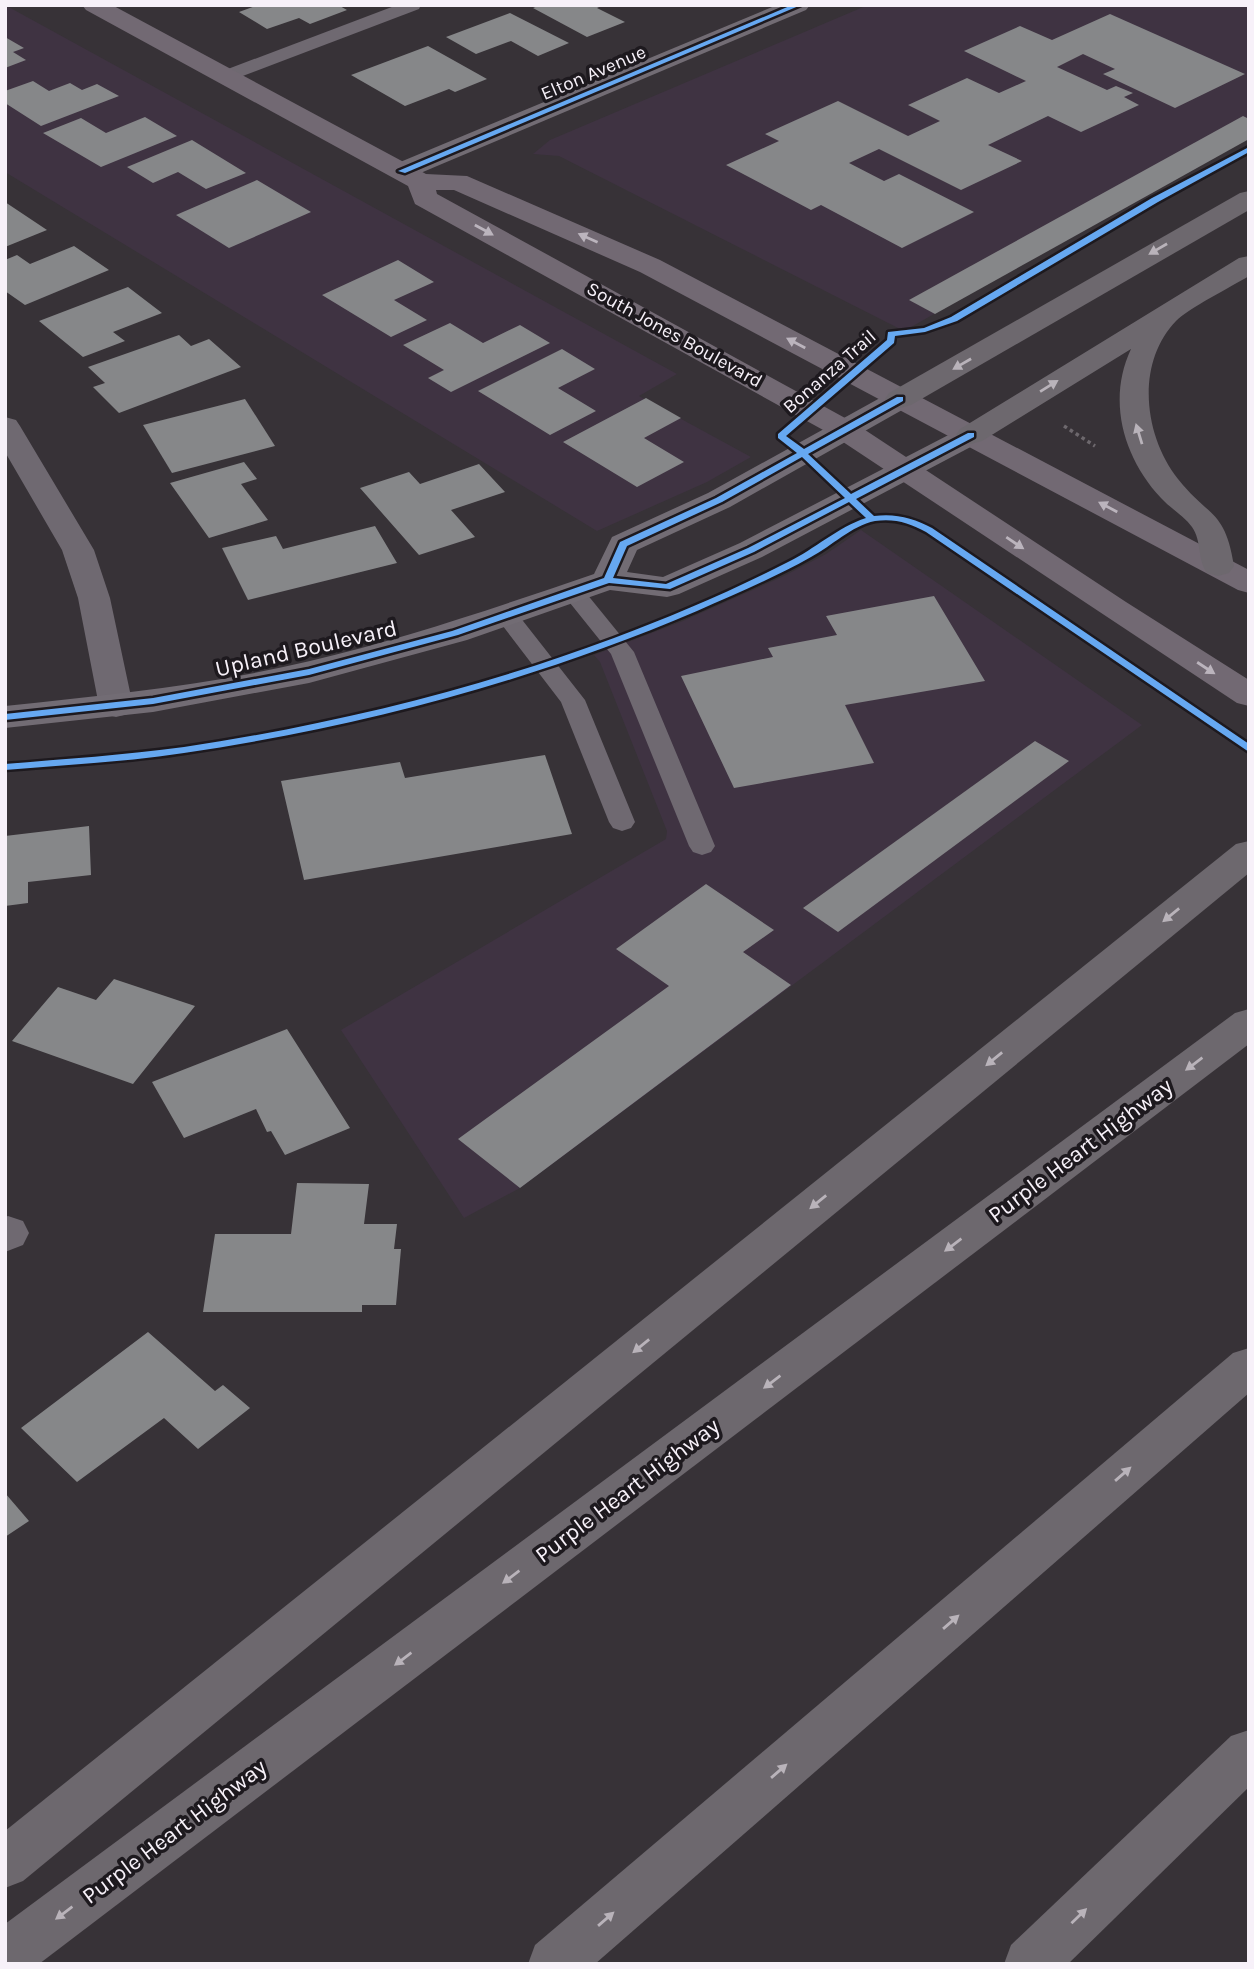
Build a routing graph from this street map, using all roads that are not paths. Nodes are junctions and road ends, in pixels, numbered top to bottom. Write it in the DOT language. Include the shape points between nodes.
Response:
graph roads {
  1 [pos="94,5"];
  2 [pos="412,5"];
  3 [pos="798,5"];
  4 [pos="226,76"];
  5 [pos="412,176"];
  6 [pos="1249,199"];
  7 [pos="1249,264"];
  8 [pos="1171,310"];
  9 [pos="900,399"];
  10 [pos="5,426"];
  11 [pos="845,430"];
  12 [pos="971,435"];
  13 [pos="903,469"];
  14 [pos="1219,566"];
  15 [pos="608,580"];
  16 [pos="1249,583"];
  17 [pos="574,593"];
  18 [pos="508,617"];
  19 [pos="1249,695"];
  20 [pos="116,706"];
  21 [pos="5,717"];
  22 [pos="622,822"];
  23 [pos="702,846"];
  24 [pos="1236,863"];
  25 [pos="1249,1023"];
  26 [pos="1249,1366"];
  27 [pos="1249,1753"];
  28 [pos="5,1863"];
  29 [pos="5,1957"];
  30 [pos="554,1964"];
  31 [pos="1030,1964"];
  1 -- 4 [label="main road, South Jones Boulevard"];
  2 -- 4 [label="lane"];
  3 -- 5 [label="street, Elton Avenue"];
  4 -- 5 [label="main road, South Jones Boulevard"];
  9 -- 5 [label="main road, South Jones Boulevard, one-way" via="616,250 458,182"];
  5 -- 11 [label="main road, South Jones Boulevard, one-way" via="425,198"];
  6 -- 9 [label="highway, one-way"];
  7 -- 8 [label="highway"];
  12 -- 8 [label="highway, one-way"];
  14 -- 8 [label="highway, one-way" via="1208,526 1159,476 1135,419 1133,389 1138,368 1150,337"];
  9 -- 11 [label="street"];
  9 -- 12 [label="main road, South Jones Boulevard"];
  10 -- 20 [label="street" via="78,550"];
  11 -- 13 [label="main road, South Jones Boulevard"];
  11 -- 15 [label="street" via="719,500 623,544"];
  12 -- 13 [label="street, Upland Boulevard"];
  14 -- 12 [label="main road, South Jones Boulevard, one-way"];
  13 -- 15 [label="street, Upland Boulevard" via="751,550 667,587"];
  13 -- 19 [label="main road, South Jones Boulevard, one-way"];
  14 -- 16 [label="main road, South Jones Boulevard"];
  15 -- 17 [label="street, Upland Boulevard"];
  17 -- 18 [label="street, Upland Boulevard"];
  17 -- 23 [label="lane" via="613,640 631,671"];
  18 -- 20 [label="street, Upland Boulevard" via="331,667"];
  18 -- 22 [label="lane" via="573,700"];
  20 -- 21 [label="street, Upland Boulevard"];
  24 -- 28 [label="highway, one-way"];
  25 -- 29 [label="highway, Purple Heart Highway, one-way"];
  30 -- 26 [label="highway, one-way"];
  31 -- 27 [label="highway, one-way"];
}
